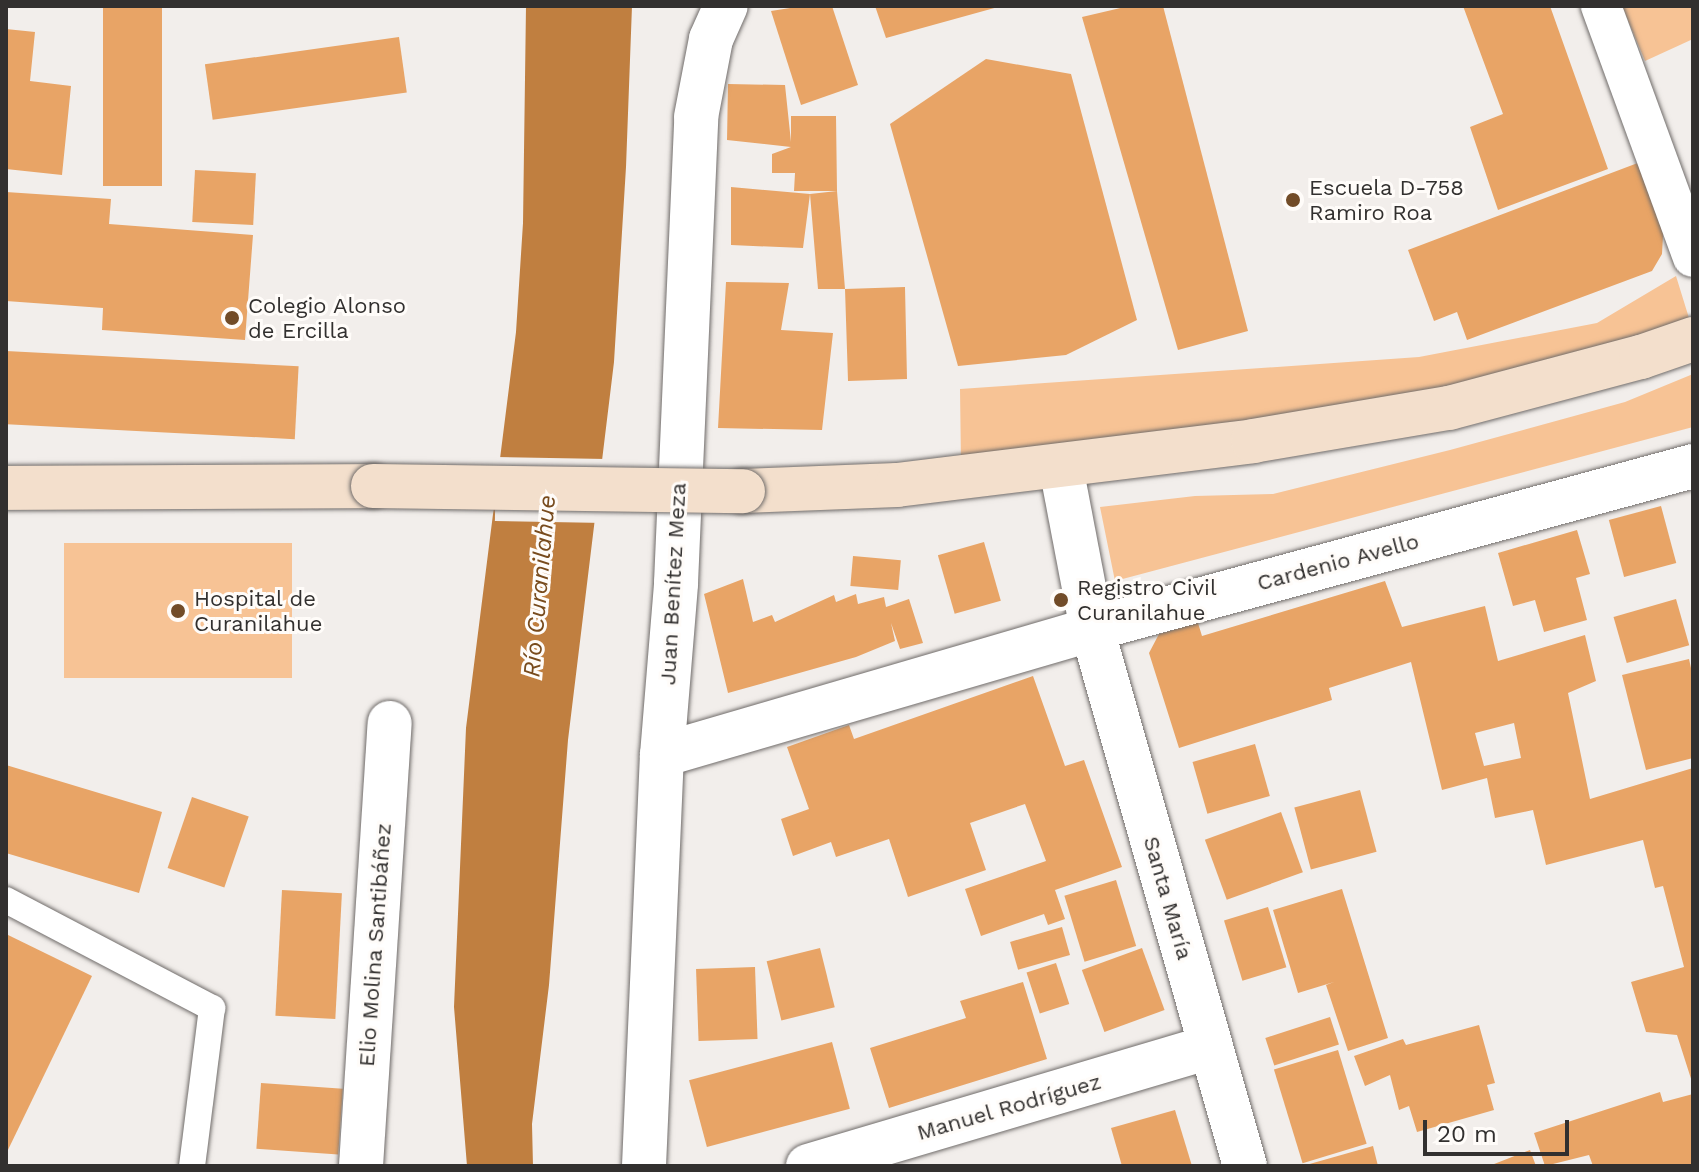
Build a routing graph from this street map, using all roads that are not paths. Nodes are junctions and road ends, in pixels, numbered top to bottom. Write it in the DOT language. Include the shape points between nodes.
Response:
graph roads {
  1 [pos="726,6"];
  2 [pos="1601,6"];
  3 [pos="1693,257"];
  4 [pos="1693,339"];
  5 [pos="1693,466"];
  6 [pos="1061,467"];
  7 [pos="6,488"];
  8 [pos="1092,629"];
  9 [pos="390,723"];
  10 [pos="662,755"];
  11 [pos="6,900"];
  12 [pos="1211,1047"];
  13 [pos="192,1166"];
  14 [pos="361,1166"];
  15 [pos="644,1166"];
  16 [pos="808,1166"];
  17 [pos="1245,1166"];
  1 -- 10 [label="street, Juan Benítez Meza" via="711,39 696,117 676,583"];
  2 -- 3 [label="street"];
  4 -- 6 [label="main road" via="1449,408"];
  5 -- 8 [label="street, Cardenio Avello"];
  6 -- 7 [label="main road, bridge" via="897,485 743,491"];
  6 -- 8 [label="street, Santa María"];
  8 -- 10 [label="street, Cardenio Avello"];
  8 -- 12 [label="street, Santa María"];
  9 -- 14 [label="street, Elio Molina Santibáñez"];
  10 -- 15 [label="street, Juan Benítez Meza"];
  11 -- 13 [label="lane" via="212,1008"];
  12 -- 16 [label="street, Manuel Rodríguez"];
  12 -- 17 [label="street, Santa María"];
}
